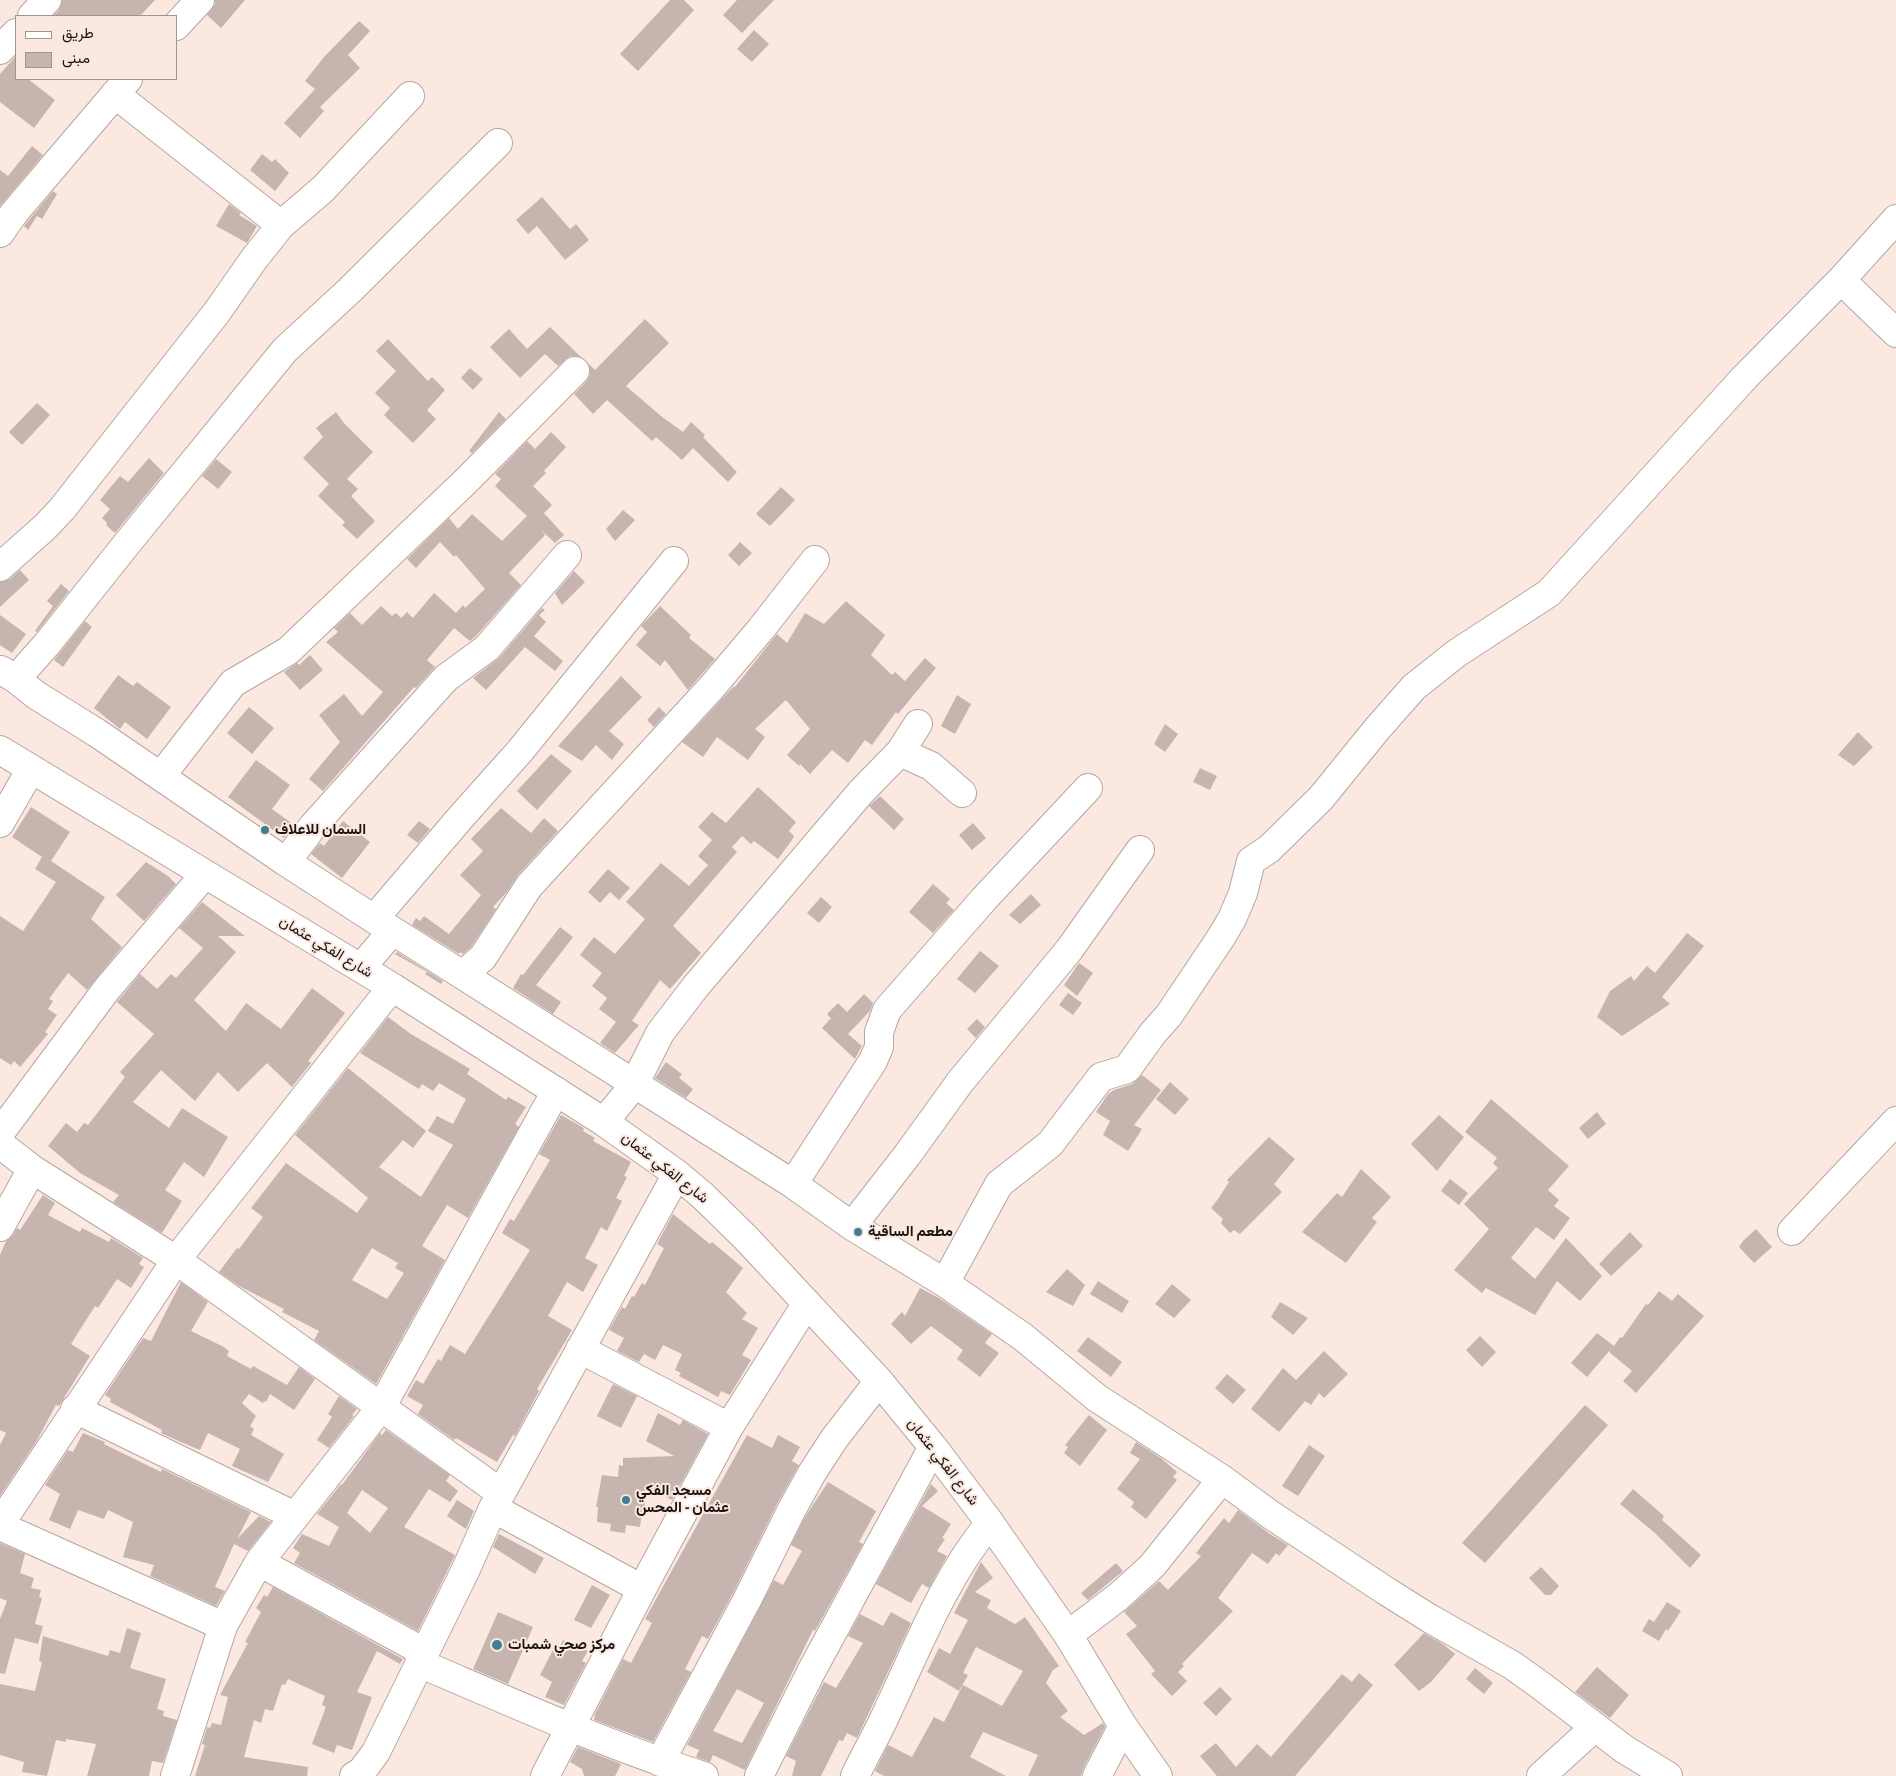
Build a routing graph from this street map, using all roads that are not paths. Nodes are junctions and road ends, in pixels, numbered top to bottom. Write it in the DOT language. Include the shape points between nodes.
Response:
graph roads {
  1 [pos="47,0"];
  2 [pos="200,0"];
  3 [pos="33,15"];
  4 [pos="178,24"];
  5 [pos="15,34"];
  6 [pos="0,50"];
  7 [pos="121,86"];
  8 [pos="410,96"];
  9 [pos="498,144"];
  10 [pos="1896,219"];
  11 [pos="282,225"];
  12 [pos="0,233"];
  13 [pos="1841,280"];
  14 [pos="1896,333"];
  15 [pos="575,371"];
  16 [pos="567,555"];
  17 [pos="815,560"];
  18 [pos="674,561"];
  19 [pos="0,567"];
  20 [pos="8,674"];
  21 [pos="918,724"];
  22 [pos="0,750"];
  23 [pos="900,752"];
  24 [pos="31,769"];
  25 [pos="161,776"];
  26 [pos="1088,788"];
  27 [pos="962,794"];
  28 [pos="0,823"];
  29 [pos="1140,850"];
  30 [pos="286,862"];
  31 [pos="205,874"];
  32 [pos="383,925"];
  33 [pos="361,968"];
  34 [pos="463,976"];
  35 [pos="392,987"];
  36 [pos="634,1085"];
  37 [pos="556,1091"];
  38 [pos="1896,1121"];
  39 [pos="604,1122"];
  40 [pos="0,1133"];
  41 [pos="0,1144"];
  42 [pos="32,1169"];
  43 [pos="677,1174"];
  44 [pos="793,1184"];
  45 [pos="852,1226"];
  46 [pos="0,1228"];
  47 [pos="1792,1231"];
  48 [pos="176,1260"];
  49 [pos="945,1283"];
  50 [pos="807,1303"];
  51 [pos="580,1349"];
  52 [pos="879,1381"];
  53 [pos="382,1406"];
  54 [pos="75,1409"];
  55 [pos="729,1427"];
  56 [pos="933,1447"];
  57 [pos="1222,1479"];
  58 [pos="497,1500"];
  59 [pos="295,1516"];
  60 [pos="990,1523"];
  61 [pos="0,1525"];
  62 [pos="258,1562"];
  63 [pos="642,1590"];
  64 [pos="223,1626"];
  65 [pos="1068,1635"];
  66 [pos="422,1658"];
  67 [pos="1122,1726"];
  68 [pos="1595,1727"];
  69 [pos="569,1728"];
  70 [pos="660,1762"];
  71 [pos="364,1774"];
  72 [pos="175,1776"];
  73 [pos="545,1776"];
  74 [pos="704,1776"];
  75 [pos="759,1776"];
  76 [pos="855,1776"];
  77 [pos="1097,1776"];
  78 [pos="1158,1776"];
  79 [pos="1541,1776"];
  80 [pos="1668,1776"];
  1 -- 3 [label="street"];
  2 -- 4 [label="street"];
  5 -- 6 [label="street"];
  7 -- 11 [label="street"];
  7 -- 12 [label="street"];
  8 -- 11 [label="street" via="323,188"];
  9 -- 20 [label="street" via="285,350 47,644"];
  10 -- 13 [label="street"];
  11 -- 19 [label="street" via="62,508"];
  13 -- 14 [label="street"];
  13 -- 49 [label="street" via="1745,378 1549,593 1456,653 1414,687 1321,798 1269,849 1251,861 1232,919 1169,1015 1127,1069 1101,1077 1050,1144 995,1189"];
  15 -- 25 [label="street" via="466,481 288,651 233,684"];
  16 -- 30 [label="street" via="487,648 446,678 313,826"];
  17 -- 34 [label="street" via="711,688 529,886 483,957"];
  18 -- 32 [label="street" via="520,751 461,817"];
  20 -- 25 [label="street"];
  21 -- 23 [label="street"];
  22 -- 24 [label="street, شارع الفكي عثمان"];
  23 -- 27 [label="street" via="931,766"];
  23 -- 36 [label="street" via="696,986 660,1033"];
  24 -- 28 [label="street"];
  24 -- 31 [label="street, شارع الفكي عثمان"];
  25 -- 30 [label="street"];
  26 -- 44 [label="street" via="984,899 887,1010 873,1061"];
  29 -- 45 [label="street" via="1069,950 960,1082"];
  30 -- 32 [label="street"];
  31 -- 33 [label="street, شارع الفكي عثمان"];
  31 -- 40 [label="street" via="107,989"];
  32 -- 33 [label="street"];
  32 -- 34 [label="street"];
  33 -- 35 [label="street, شارع الفكي عثمان"];
  34 -- 36 [label="street"];
  35 -- 37 [label="street, شارع الفكي عثمان"];
  35 -- 48 [label="street"];
  36 -- 39 [label="street"];
  36 -- 44 [label="street"];
  37 -- 39 [label="street, شارع الفكي عثمان"];
  37 -- 53 [label="street"];
  38 -- 47 [label="street"];
  39 -- 43 [label="street, شارع الفكي عثمان"];
  41 -- 42 [label="street"];
  42 -- 46 [label="street"];
  42 -- 48 [label="street"];
  43 -- 50 [label="street, شارع الفكي عثمان" via="746,1238"];
  43 -- 51 [label="street"];
  44 -- 45 [label="street"];
  45 -- 49 [label="street"];
  48 -- 53 [label="street"];
  48 -- 54 [label="street"];
  49 -- 57 [label="street" via="1023,1337 1097,1398"];
  50 -- 52 [label="street, شارع الفكي عثمان"];
  50 -- 55 [label="street"];
  51 -- 55 [label="street"];
  51 -- 58 [label="street"];
  52 -- 56 [label="street, شارع الفكي عثمان"];
  52 -- 70 [label="street" via="812,1473"];
  53 -- 58 [label="street"];
  53 -- 59 [label="street"];
  54 -- 59 [label="street"];
  54 -- 61 [label="street"];
  55 -- 63 [label="street"];
  56 -- 60 [label="street, شارع الفكي عثمان"];
  56 -- 75 [label="street" via="812,1670"];
  57 -- 65 [label="street" via="1152,1566"];
  57 -- 68 [label="street" via="1271,1515 1429,1618 1512,1665"];
  58 -- 63 [label="street"];
  58 -- 66 [label="street"];
  59 -- 62 [label="street"];
  60 -- 65 [label="street, شارع الفكي عثمان"];
  60 -- 76 [label="street" via="972,1545 925,1628"];
  61 -- 64 [label="street"];
  62 -- 64 [label="street"];
  62 -- 66 [label="street"];
  63 -- 69 [label="street"];
  64 -- 72 [label="street"];
  65 -- 67 [label="street, شارع الفكي عثمان"];
  66 -- 69 [label="street"];
  66 -- 71 [label="street"];
  67 -- 77 [label="street"];
  67 -- 78 [label="street, شارع الفكي عثمان"];
  68 -- 79 [label="street"];
  68 -- 80 [label="street" via="1624,1750"];
  69 -- 70 [label="street"];
  69 -- 73 [label="street"];
  70 -- 74 [label="street"];
}
